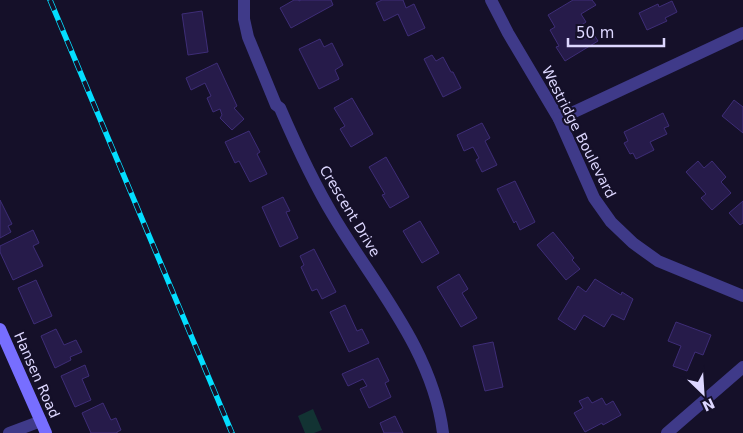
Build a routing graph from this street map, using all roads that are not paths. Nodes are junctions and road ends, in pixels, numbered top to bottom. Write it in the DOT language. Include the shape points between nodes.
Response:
graph roads {
  1 [pos="244,0"];
  2 [pos="491,0"];
  3 [pos="743,33"];
  4 [pos="559,119"];
  5 [pos="743,296"];
  6 [pos="0,329"];
  7 [pos="743,367"];
  8 [pos="40,420"];
  9 [pos="9,433"];
  10 [pos="46,433"];
  11 [pos="443,433"];
  12 [pos="667,433"];
  1 -- 11 [label="street, Crescent Drive" via="248,37 276,105 333,216 420,356"];
  2 -- 4 [label="street, Westridge Boulevard"];
  3 -- 4 [label="street"];
  4 -- 5 [label="street, Westridge Boulevard" via="594,198 611,222 658,261"];
  6 -- 8 [label="street, Hansen Road"];
  7 -- 12 [label="street"];
  8 -- 9 [label="street"];
  8 -- 10 [label="street, Hansen Road"];
}
